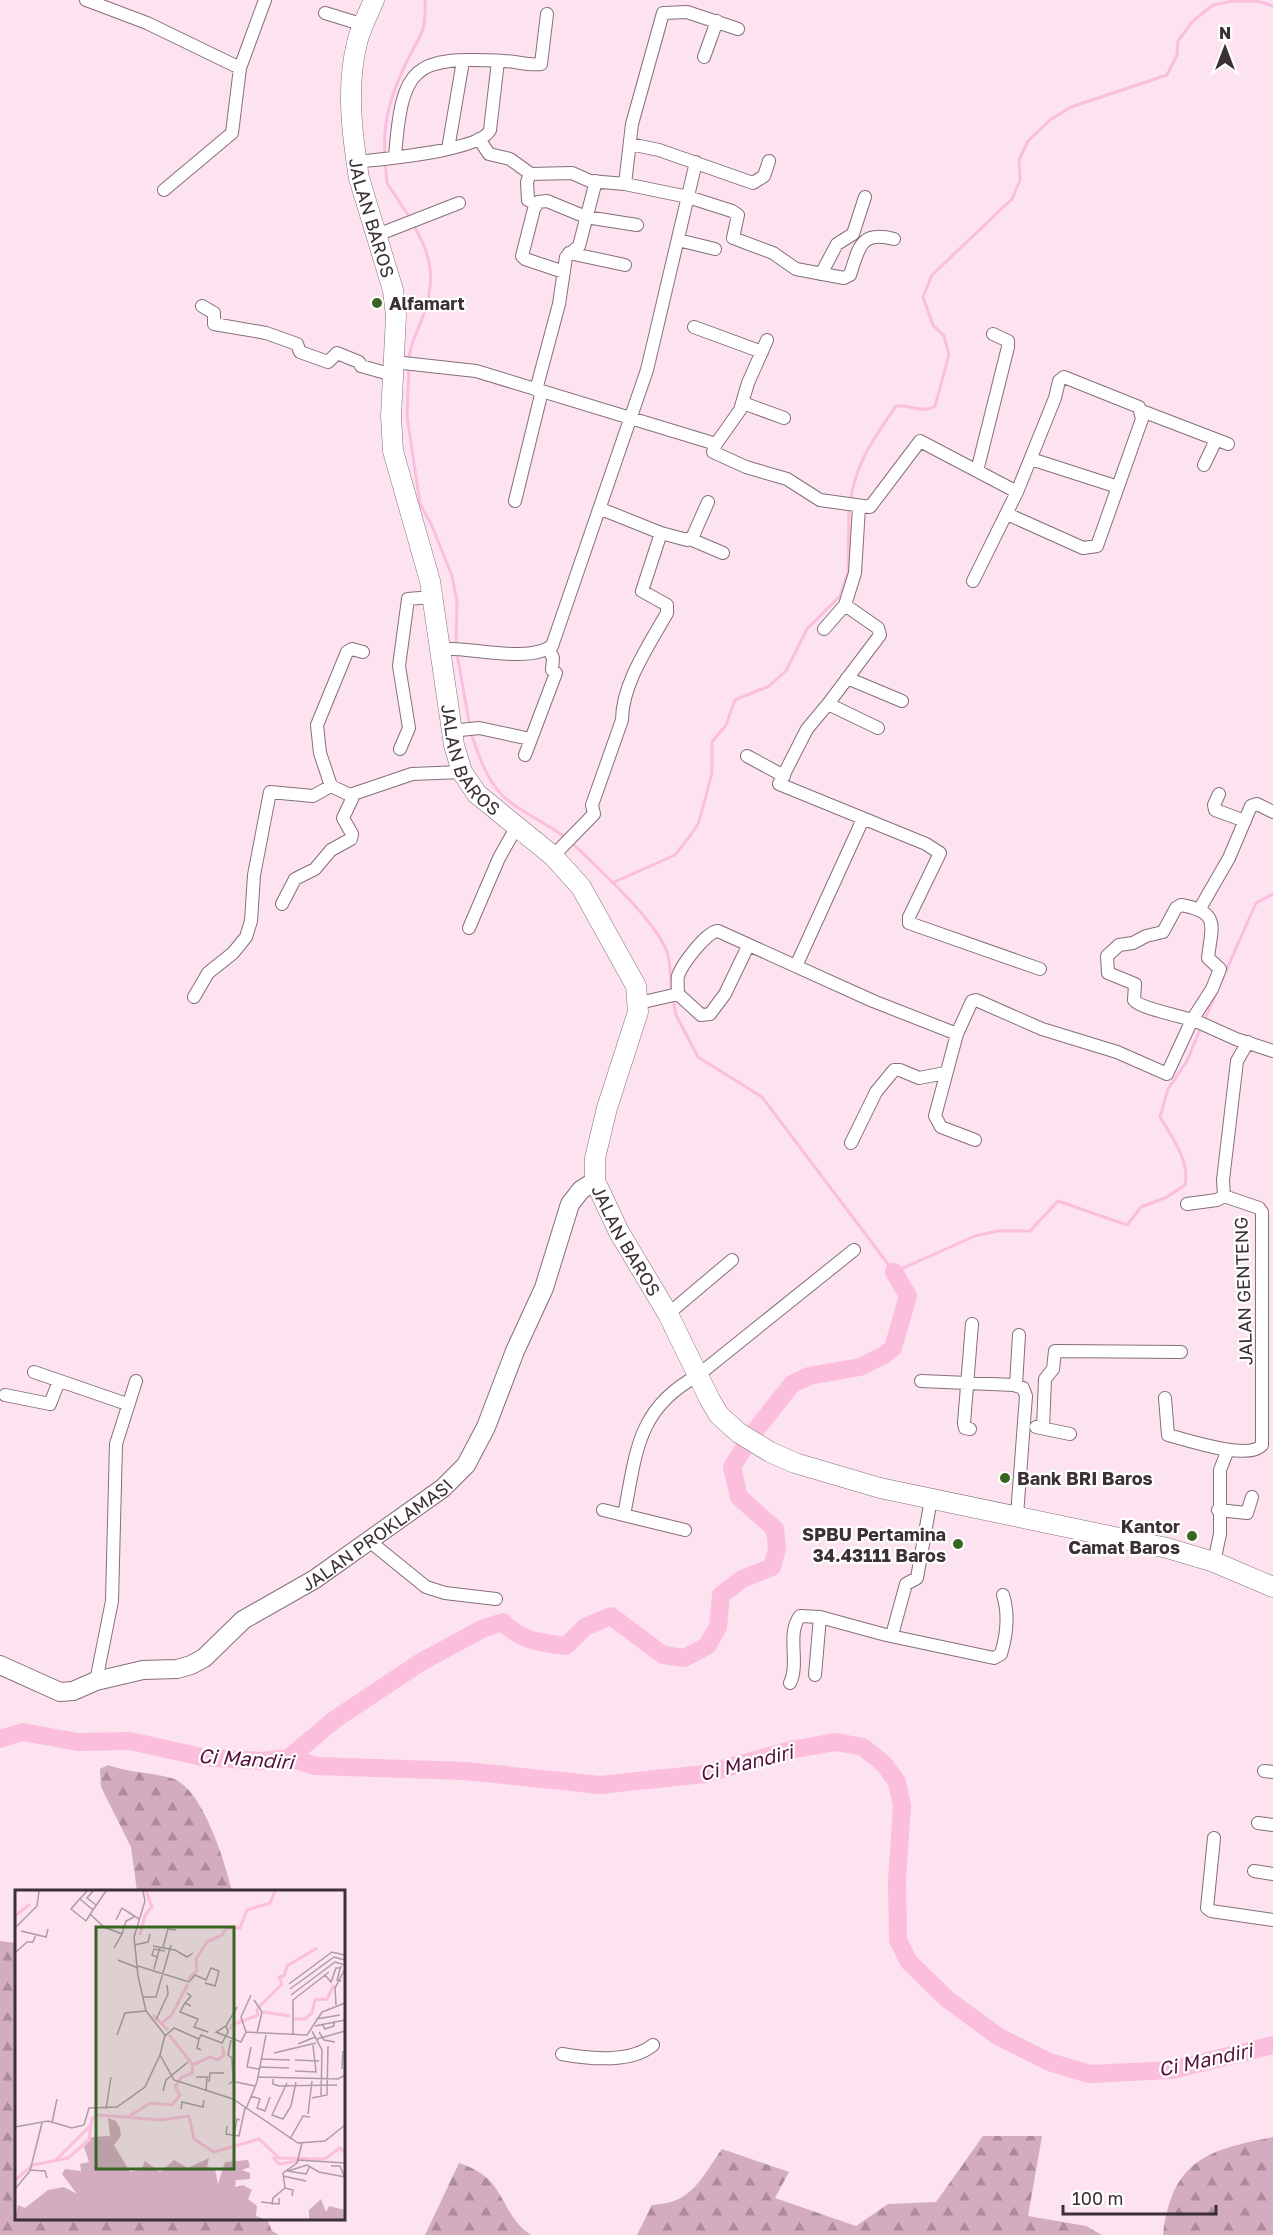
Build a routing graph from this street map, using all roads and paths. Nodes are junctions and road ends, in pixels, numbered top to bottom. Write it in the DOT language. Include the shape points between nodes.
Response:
graph roads {
  1 [pos="86,0"];
  2 [pos="265,0"];
  3 [pos="374,0"];
  4 [pos="326,13"];
  5 [pos="547,14"];
  6 [pos="717,21"];
  7 [pos="364,25"];
  8 [pos="738,29"];
  9 [pos="704,57"];
  10 [pos="463,61"];
  11 [pos="498,61"];
  12 [pos="240,68"];
  13 [pos="479,139"];
  14 [pos="630,144"];
  15 [pos="448,149"];
  16 [pos="388,158"];
  17 [pos="769,161"];
  18 [pos="356,162"];
  19 [pos="696,162"];
  20 [pos="530,174"];
  21 [pos="596,181"];
  22 [pos="625,184"];
  23 [pos="164,190"];
  24 [pos="688,197"];
  25 [pos="865,197"];
  26 [pos="459,203"];
  27 [pos="536,204"];
  28 [pos="586,217"];
  29 [pos="637,225"];
  30 [pos="377,234"];
  31 [pos="894,238"];
  32 [pos="678,240"];
  33 [pos="715,249"];
  34 [pos="569,253"];
  35 [pos="625,265"];
  36 [pos="564,272"];
  37 [pos="821,274"];
  38 [pos="202,306"];
  39 [pos="694,327"];
  40 [pos="993,334"];
  41 [pos="767,340"];
  42 [pos="762,352"];
  43 [pos="396,367"];
  44 [pos="539,390"];
  45 [pos="743,403"];
  46 [pos="1142,411"];
  47 [pos="630,417"];
  48 [pos="784,418"];
  49 [pos="1216,440"];
  50 [pos="716,444"];
  51 [pos="1228,444"];
  52 [pos="1031,459"];
  53 [pos="1204,465"];
  54 [pos="977,471"];
  55 [pos="1119,487"];
  56 [pos="1017,492"];
  57 [pos="515,501"];
  58 [pos="708,502"];
  59 [pos="856,506"];
  60 [pos="601,509"];
  61 [pos="1007,514"];
  62 [pos="661,533"];
  63 [pos="690,539"];
  64 [pos="723,553"];
  65 [pos="973,581"];
  66 [pos="432,597"];
  67 [pos="845,605"];
  68 [pos="824,630"];
  69 [pos="449,648"];
  70 [pos="548,648"];
  71 [pos="363,652"];
  72 [pos="847,678"];
  73 [pos="902,702"];
  74 [pos="828,704"];
  75 [pos="878,728"];
  76 [pos="463,729"];
  77 [pos="530,739"];
  78 [pos="400,749"];
  79 [pos="525,755"];
  80 [pos="747,756"];
  81 [pos="462,772"];
  82 [pos="784,776"];
  83 [pos="330,786"];
  84 [pos="1219,794"];
  85 [pos="350,795"];
  86 [pos="1273,812"];
  87 [pos="863,819"];
  88 [pos="1245,820"];
  89 [pos="516,828"];
  90 [pos="557,852"];
  91 [pos="282,904"];
  92 [pos="1199,910"];
  93 [pos="469,928"];
  94 [pos="748,946"];
  95 [pos="796,966"];
  96 [pos="1040,969"];
  97 [pos="673,996"];
  98 [pos="194,998"];
  99 [pos="639,1003"];
  100 [pos="1199,1022"];
  101 [pos="957,1034"];
  102 [pos="1248,1042"];
  103 [pos="1273,1051"];
  104 [pos="945,1073"];
  105 [pos="975,1140"];
  106 [pos="851,1143"];
  107 [pos="595,1181"];
  108 [pos="1224,1196"];
  109 [pos="1187,1204"];
  110 [pos="854,1250"];
  111 [pos="732,1260"];
  112 [pos="668,1314"];
  113 [pos="972,1324"];
  114 [pos="1019,1335"];
  115 [pos="1182,1352"];
  116 [pos="34,1372"];
  117 [pos="697,1376"];
  118 [pos="59,1381"];
  119 [pos="136,1381"];
  120 [pos="921,1381"];
  121 [pos="968,1383"];
  122 [pos="1016,1385"];
  123 [pos="5,1395"];
  124 [pos="1165,1398"];
  125 [pos="127,1404"];
  126 [pos="1024,1426"];
  127 [pos="1043,1428"];
  128 [pos="969,1429"];
  129 [pos="1070,1434"];
  130 [pos="1227,1452"];
  131 [pos="1252,1497"];
  132 [pos="931,1499"];
  133 [pos="603,1510"];
  134 [pos="1218,1510"];
  135 [pos="624,1515"];
  136 [pos="1017,1515"];
  137 [pos="685,1530"];
  138 [pos="368,1540"];
  139 [pos="1214,1562"];
  140 [pos="1273,1587"];
  141 [pos="1003,1595"];
  142 [pos="496,1599"];
  143 [pos="820,1617"];
  144 [pos="892,1635"];
  145 [pos="0,1665"];
  146 [pos="816,1675"];
  147 [pos="96,1681"];
  148 [pos="790,1683"];
  149 [pos="1258,1823"];
  150 [pos="1273,1825"];
  151 [pos="1214,1838"];
  152 [pos="1254,1871"];
  153 [pos="1273,1874"];
  154 [pos="1273,1920"];
  155 [pos="653,2045"];
  156 [pos="562,2054"];
  1 -- 12 [label="street" via="147,23"];
  2 -- 12 [label="street"];
  3 -- 7 [label="main road, JALAN BAROS"];
  4 -- 7 [label="street"];
  5 -- 11 [label="street" via="541,64"];
  6 -- 8 [label="street"];
  6 -- 9 [label="street"];
  6 -- 14 [label="street" via="687,12 663,13 643,76"];
  7 -- 18 [label="main road, JALAN BAROS" via="353,62 350,94"];
  10 -- 11 [label="street"];
  10 -- 15 [label="street"];
  10 -- 16 [label="street" via="429,64 413,76 402,101"];
  11 -- 13 [label="street" via="490,130"];
  12 -- 23 [label="street" via="232,133"];
  13 -- 15 [label="street"];
  13 -- 20 [label="street" via="489,154 514,160"];
  14 -- 19 [label="street"];
  14 -- 22 [label="street"];
  15 -- 16 [label="street"];
  16 -- 18 [label="street"];
  17 -- 19 [label="street" via="764,176 753,183"];
  18 -- 30 [label="main road, JALAN BAROS"];
  19 -- 24 [label="street"];
  20 -- 21 [label="street" via="569,173"];
  20 -- 27 [label="street" via="527,197"];
  21 -- 22 [label="street"];
  21 -- 28 [label="street"];
  22 -- 24 [label="street"];
  24 -- 32 [label="street"];
  24 -- 37 [label="street" via="738,214 733,238 772,253 790,267"];
  25 -- 37 [label="street" via="853,234 837,244"];
  26 -- 30 [label="street"];
  27 -- 28 [label="street" via="547,201"];
  27 -- 36 [label="street" via="523,257"];
  28 -- 29 [label="street"];
  28 -- 34 [label="street" via="579,246"];
  30 -- 43 [label="main road, JALAN BAROS" via="393,290"];
  31 -- 37 [label="street" via="867,238 849,277"];
  32 -- 33 [label="street"];
  32 -- 47 [label="street" via="647,370"];
  34 -- 35 [label="street"];
  34 -- 36 [label="street"];
  36 -- 44 [label="street"];
  38 -- 43 [label="street" via="214,313 213,323 283,339 297,344 300,352 328,362 337,353 360,366"];
  39 -- 42 [label="street"];
  40 -- 54 [label="street" via="1008,341 1008,347"];
  41 -- 42 [label="street"];
  42 -- 45 [label="street"];
  43 -- 44 [label="street" via="416,364 476,371"];
  43 -- 66 [label="main road, JALAN BAROS" via="393,451"];
  44 -- 47 [label="street"];
  44 -- 57 [label="street"];
  45 -- 48 [label="street"];
  45 -- 50 [label="street"];
  46 -- 49 [label="street"];
  46 -- 52 [label="street" via="1064,377 1059,381"];
  46 -- 55 [label="street"];
  47 -- 50 [label="street"];
  47 -- 60 [label="street"];
  49 -- 51 [label="street"];
  49 -- 53 [label="street"];
  50 -- 59 [label="street" via="713,452 717,456 780,476 820,500"];
  52 -- 55 [label="street"];
  52 -- 56 [label="street"];
  54 -- 56 [label="street"];
  54 -- 59 [label="street" via="920,441 872,504"];
  55 -- 61 [label="street" via="1101,538 1097,546 1089,548"];
  56 -- 61 [label="street"];
  58 -- 63 [label="street"];
  59 -- 67 [label="street" via="855,573"];
  60 -- 62 [label="street"];
  60 -- 70 [label="street" via="552,646"];
  61 -- 65 [label="street"];
  62 -- 63 [label="street"];
  62 -- 90 [label="street" via="642,591 667,605 667,614 641,660 622,706 621,724 592,805 594,814"];
  63 -- 64 [label="street"];
  66 -- 69 [label="main road, JALAN BAROS"];
  66 -- 78 [label="street" via="408,599 399,666 409,728"];
  67 -- 68 [label="street"];
  67 -- 72 [label="street" via="880,631"];
  69 -- 70 [label="street" via="517,654"];
  69 -- 76 [label="main road, JALAN BAROS"];
  70 -- 77 [label="street" via="556,673"];
  71 -- 83 [label="street" via="347,652 317,725"];
  72 -- 73 [label="street"];
  72 -- 74 [label="street"];
  74 -- 75 [label="street"];
  74 -- 82 [label="street" via="807,729"];
  76 -- 77 [label="street"];
  76 -- 81 [label="main road, JALAN BAROS"];
  77 -- 79 [label="street"];
  80 -- 82 [label="street"];
  81 -- 85 [label="street" via="412,774"];
  81 -- 89 [label="main road, JALAN BAROS" via="477,794"];
  82 -- 87 [label="street" via="779,784"];
  83 -- 85 [label="street"];
  83 -- 98 [label="street" via="313,796 268,794 246,937 208,972"];
  84 -- 88 [label="street" via="1214,809"];
  85 -- 91 [label="street" via="352,800 344,818 351,839 331,850 315,869 296,879"];
  86 -- 88 [label="street" via="1253,804"];
  87 -- 95 [label="street"];
  87 -- 96 [label="street" via="939,853 909,923"];
  88 -- 92 [label="street" via="1220,876"];
  89 -- 90 [label="main road, JALAN BAROS"];
  89 -- 93 [label="street"];
  90 -- 99 [label="main road, JALAN BAROS" via="636,986"];
  92 -- 100 [label="street" via="1212,923 1214,933 1208,958 1220,969"];
  92 -- 100 [label="street" via="1179,905 1163,932 1114,947 1106,969 1113,976 1135,984 1137,1004"];
  94 -- 95 [label="street"];
  94 -- 97 [label="street" via="718,931 710,933 681,970"];
  94 -- 97 [label="street" via="729,988 710,1014 700,1015"];
  95 -- 101 [label="street"];
  97 -- 99 [label="street"];
  99 -- 107 [label="main road, JALAN BAROS" via="600,1135"];
  100 -- 101 [label="street" via="1167,1074 1117,1052 1042,1029 976,1000 972,1001"];
  100 -- 102 [label="street"];
  101 -- 104 [label="street"];
  102 -- 103 [label="street"];
  102 -- 108 [label="street, JALAN GENTENG" via="1238,1061"];
  104 -- 105 [label="street" via="935,1109 936,1121 940,1127"];
  104 -- 106 [label="street" via="919,1078 894,1071 876,1092"];
  107 -- 112 [label="main road, JALAN BAROS" via="619,1232"];
  107 -- 138 [label="street, JALAN PROKLAMASI" via="570,1204 544,1288 466,1465 443,1488"];
  108 -- 109 [label="street"];
  108 -- 130 [label="street, JALAN GENTENG" via="1262,1212 1264,1304 1262,1444 1256,1450"];
  110 -- 117 [label="street"];
  111 -- 112 [label="street"];
  112 -- 117 [label="main road, JALAN BAROS"];
  113 -- 121 [label="street"];
  114 -- 122 [label="street"];
  115 -- 127 [label="street" via="1055,1351 1053,1370 1045,1379"];
  116 -- 118 [label="street"];
  117 -- 132 [label="main road, JALAN BAROS" via="719,1414 739,1433 770,1452 827,1473"];
  117 -- 135 [label="street" via="670,1394 652,1414 640,1436"];
  118 -- 123 [label="street" via="50,1404"];
  118 -- 125 [label="street"];
  119 -- 125 [label="street"];
  120 -- 121 [label="street"];
  121 -- 122 [label="street"];
  121 -- 128 [label="street" via="964,1425"];
  122 -- 126 [label="street" via="1023,1388 1026,1396"];
  124 -- 130 [label="street" via="1168,1435"];
  125 -- 147 [label="street" via="114,1459 112,1601"];
  126 -- 127 [label="street"];
  126 -- 136 [label="street"];
  127 -- 129 [label="street"];
  130 -- 134 [label="street" via="1220,1470"];
  131 -- 134 [label="street" via="1246,1513"];
  132 -- 136 [label="main road"];
  132 -- 144 [label="street" via="918,1577 906,1584"];
  133 -- 135 [label="street"];
  134 -- 139 [label="street" via="1220,1534"];
  135 -- 137 [label="street"];
  136 -- 139 [label="main road"];
  138 -- 142 [label="street" via="426,1587"];
  138 -- 147 [label="street, JALAN PROKLAMASI" via="315,1579 243,1620 204,1658 191,1665 143,1670"];
  139 -- 140 [label="main road"];
  141 -- 144 [label="street" via="1007,1608 1006,1639 998,1657"];
  143 -- 144 [label="street"];
  143 -- 146 [label="street"];
  143 -- 148 [label="street" via="800,1616 797,1620 794,1676"];
  145 -- 147 [label="street, JALAN PROKLAMASI" via="60,1692"];
  149 -- 150 [label="street"];
  151 -- 154 [label="street" via="1207,1908"];
  152 -- 153 [label="street"];
  155 -- 156 [label="street" via="626,2056"];
}
